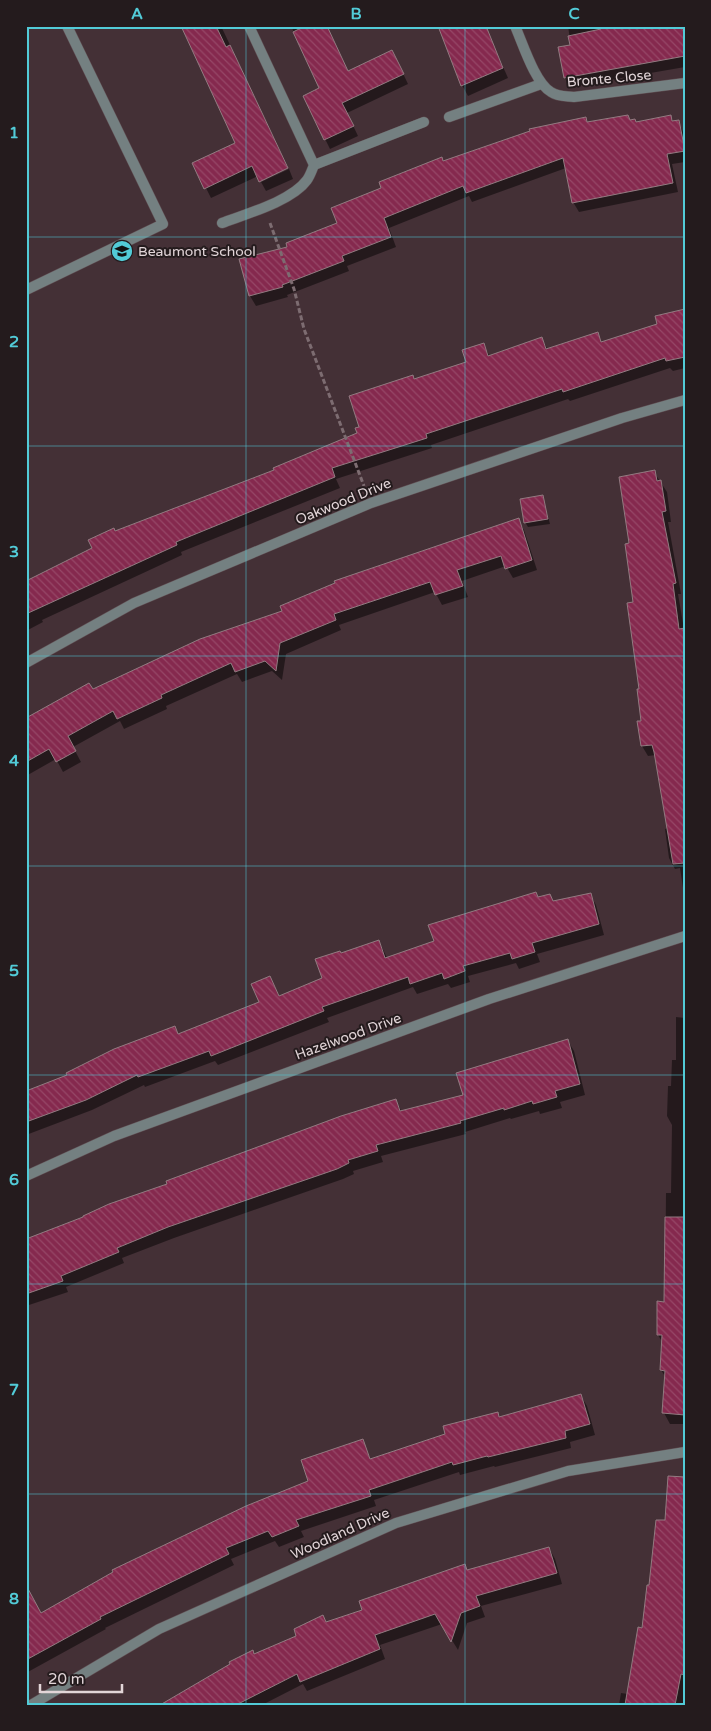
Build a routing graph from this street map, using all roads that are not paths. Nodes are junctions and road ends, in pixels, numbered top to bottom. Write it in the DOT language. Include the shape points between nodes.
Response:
graph roads {
  1 [pos="67,26"];
  2 [pos="249,26"];
  3 [pos="515,26"];
  4 [pos="541,84"];
  5 [pos="685,84"];
  6 [pos="450,117"];
  7 [pos="424,122"];
  8 [pos="314,165"];
  9 [pos="222,223"];
  10 [pos="26,290"];
  11 [pos="685,400"];
  12 [pos="26,663"];
  13 [pos="685,936"];
  14 [pos="26,1176"];
  15 [pos="685,1452"];
  16 [pos="31,1705"];
  1 -- 10 [label="street" via="163,224"];
  2 -- 8 [label="street"];
  3 -- 4 [label="street"];
  4 -- 5 [label="street, Bronte Close" via="560,96 574,97"];
  4 -- 6 [label="street"];
  7 -- 8 [label="street"];
  8 -- 9 [label="street" via="299,189"];
  11 -- 12 [label="street, Oakwood Drive" via="371,502 134,603"];
  13 -- 14 [label="street, Hazelwood Drive" via="423,1023 114,1136"];
  15 -- 16 [label="street, Woodland Drive" via="568,1472 396,1523 159,1628"];
}
